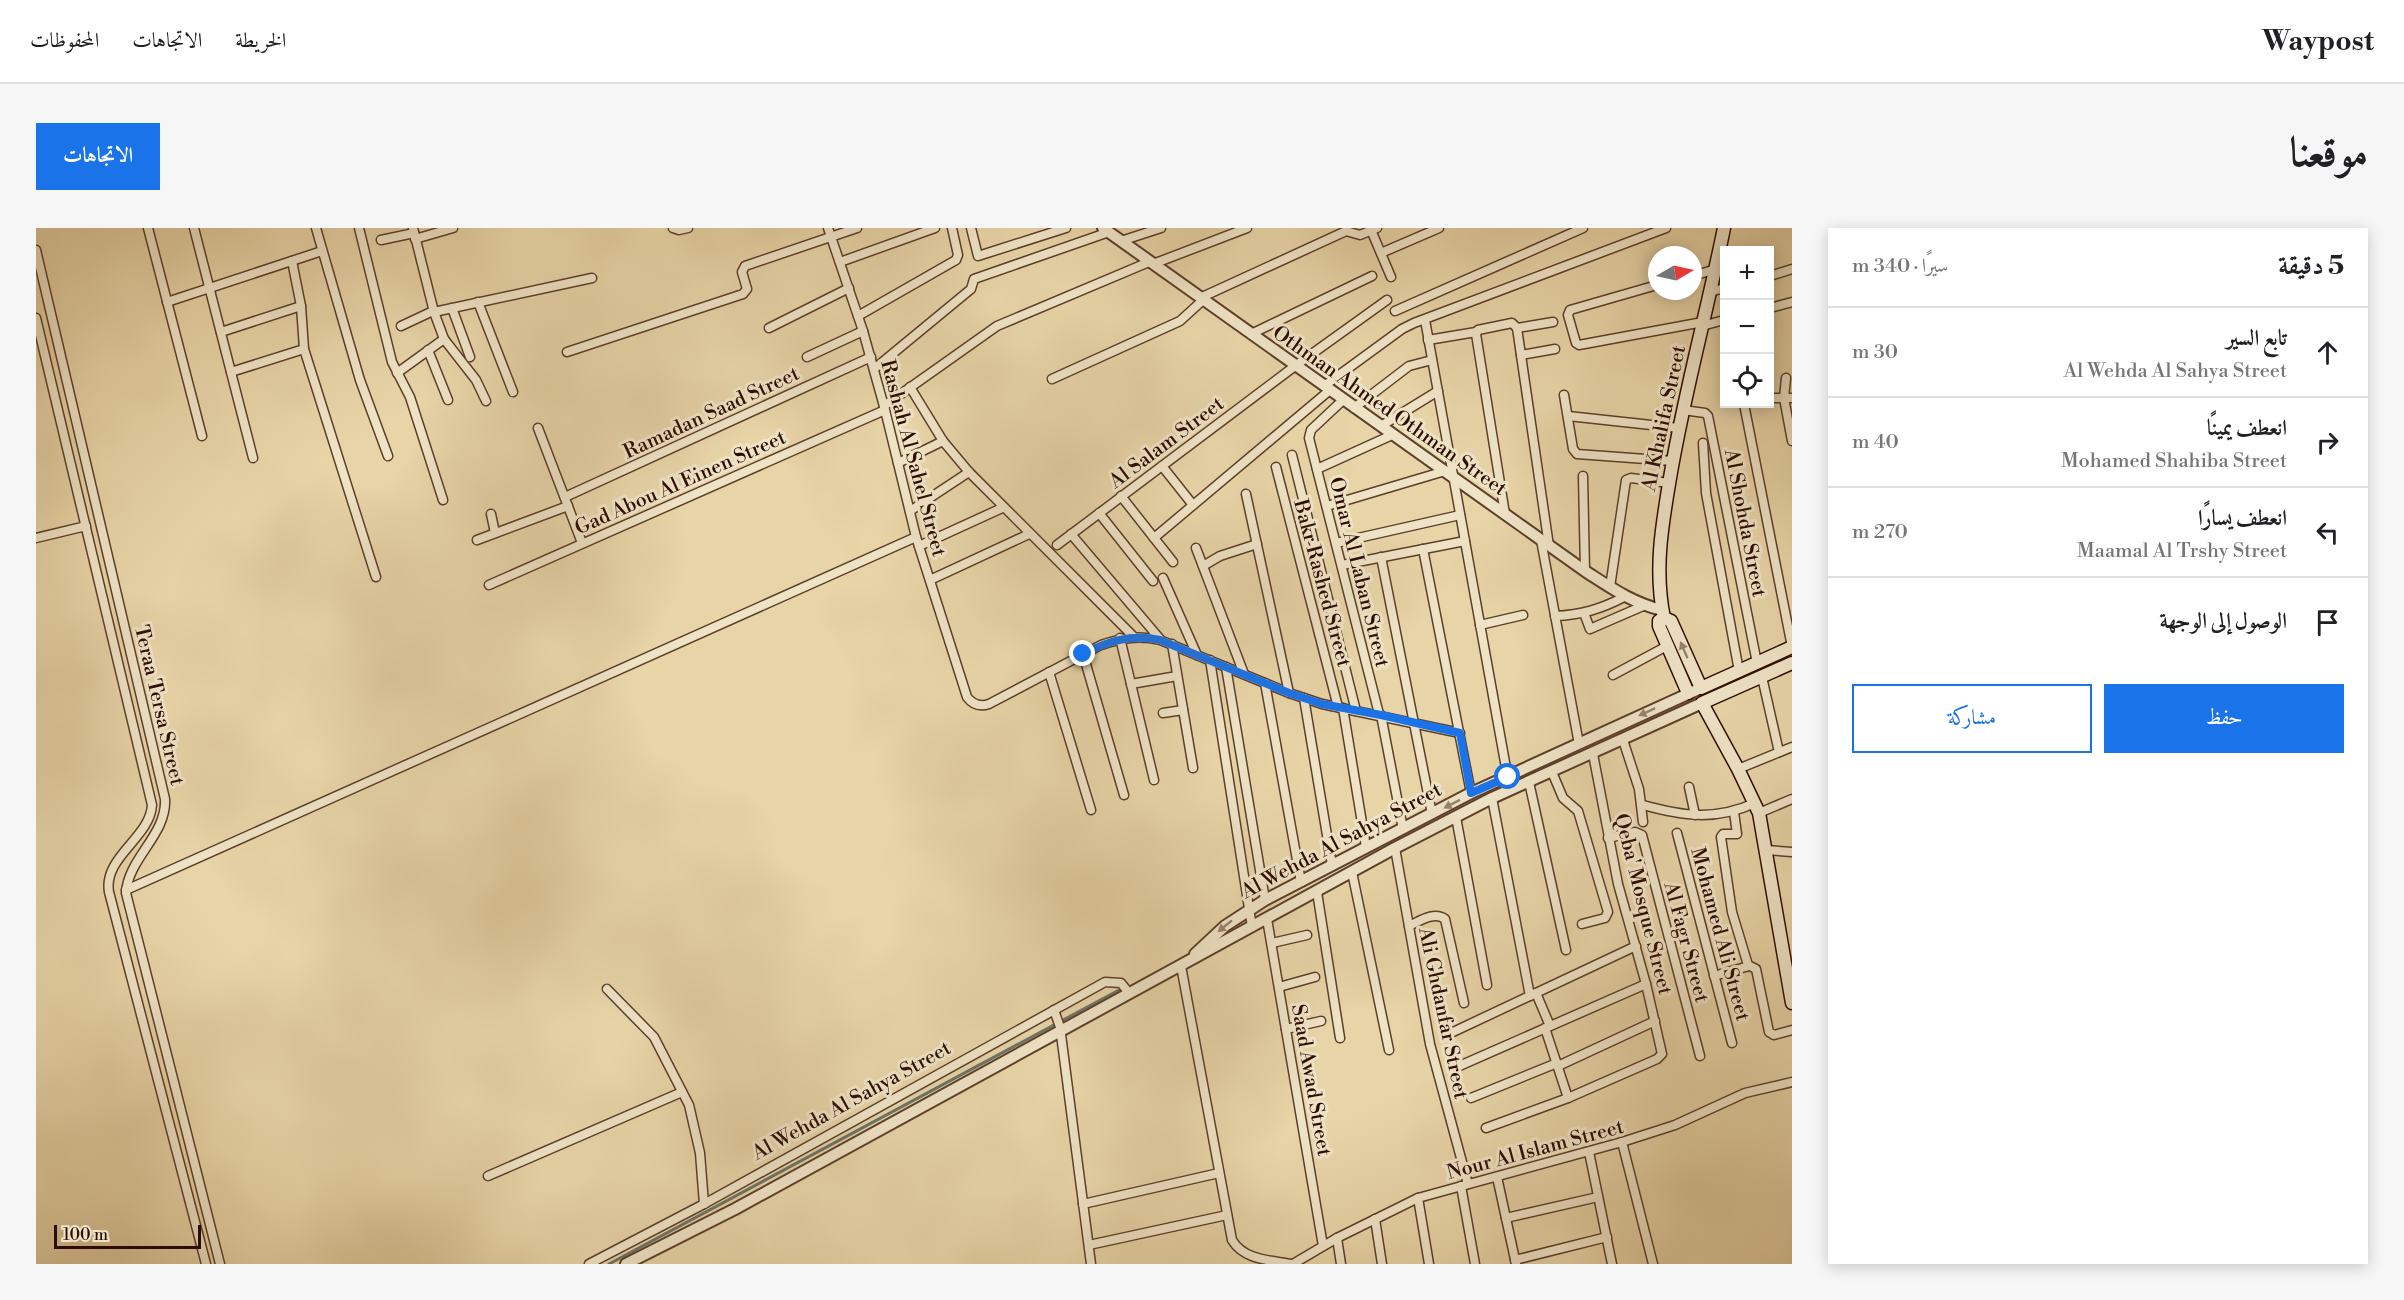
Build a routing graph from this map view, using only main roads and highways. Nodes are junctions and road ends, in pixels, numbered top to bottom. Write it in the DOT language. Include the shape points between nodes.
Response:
graph roads {
  1 [pos="1724,228"];
  2 [pos="1663,614"];
  3 [pos="1792,647"];
  4 [pos="1792,663"];
  5 [pos="1754,664"];
  6 [pos="1760,678"];
  7 [pos="1701,688"];
  8 [pos="1688,693"];
  9 [pos="1792,1003"];
  1 -- 2 [label="main road, Al Khalifa Street" via="1669,483 1659,551"];
  7 -- 2 [label="main road, Al Khalifa Street, one-way" via="1671,621"];
  2 -- 8 [label="main road, Al Khalifa Street" via="1659,626"];
  3 -- 5 [label="main road, Al Wehda Al Sahya Street"];
  4 -- 6 [label="main road, Al Wehda Al Sahya Street"];
  5 -- 6 [label="main road"];
  5 -- 7 [label="main road, Al Wehda Al Sahya Street"];
  6 -- 9 [label="main road, Al Wehda Al Sahya Street" via="1702,703 1757,808"];
}
